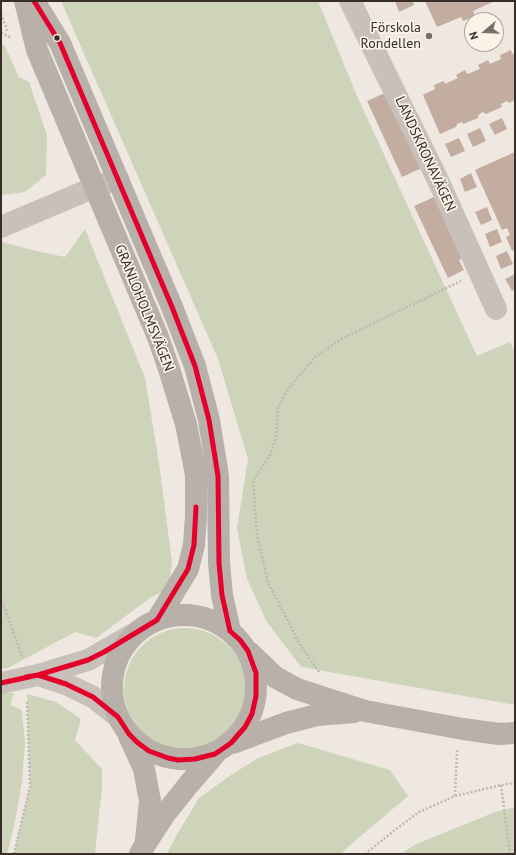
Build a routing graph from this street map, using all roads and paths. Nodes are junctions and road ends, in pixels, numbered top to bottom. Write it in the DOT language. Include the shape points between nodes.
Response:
graph roads {
  1 [pos="25,1"];
  2 [pos="34,1"];
  3 [pos="350,1"];
  4 [pos="1,33"];
  5 [pos="10,37"];
  6 [pos="118,179"];
  7 [pos="95,187"];
  8 [pos="1,227"];
  9 [pos="479,272"];
  10 [pos="496,309"];
  11 [pos="1,598"];
  12 [pos="157,620"];
  13 [pos="230,631"];
  14 [pos="137,632"];
  15 [pos="248,652"];
  16 [pos="23,659"];
  17 [pos="38,675"];
  18 [pos="1,683"];
  19 [pos="27,694"];
  20 [pos="339,703"];
  21 [pos="365,711"];
  22 [pos="123,725"];
  23 [pos="463,729"];
  24 [pos="515,733"];
  25 [pos="223,748"];
  26 [pos="515,783"];
  27 [pos="501,785"];
  28 [pos="455,796"];
  29 [pos="142,848"];
  30 [pos="14,854"];
  31 [pos="365,854"];
  32 [pos="510,854"];
  1 -- 7 [label="street, GRANLOHOLMSVÄGEN" via="37,50"];
  2 -- 6 [label="street, GRANLOHOLMSVÄGEN" via="60,42"];
  3 -- 9 [label="street, LANDSKRONAVÄGEN" via="437,178"];
  4 -- 5 [label="path"];
  6 -- 7 [label="street"];
  6 -- 13 [label="street, GRANLOHOLMSVÄGEN" via="195,366 209,420 218,476 222,595"];
  7 -- 8 [label="street"];
  7 -- 12 [label="street, GRANLOHOLMSVÄGEN" via="158,337 186,424 196,475 194,545 188,568"];
  9 -- 10 [label="street, LANDSKRONAVÄGEN"];
  9 -- 20 [label="path" via="343,338 315,357 291,385 278,407 276,437 270,455 253,481 257,535 268,582 298,641"];
  11 -- 16 [label="path"];
  12 -- 13 [label="street" via="170,616 197,616 209,619"];
  12 -- 14 [label="street"];
  13 -- 15 [label="street"];
  14 -- 17 [label="street" via="88,660"];
  14 -- 22 [label="street" via="122,650 114,669 113,703"];
  15 -- 20 [label="street" via="275,677 297,689"];
  15 -- 25 [label="street" via="256,674 256,696 252,714 245,727"];
  17 -- 18 [label="street"];
  17 -- 22 [label="street" via="66,684 93,697"];
  19 -- 30 [label="path" via="30,786"];
  20 -- 21 [label="street"];
  21 -- 23 [label="street"];
  21 -- 25 [label="street" via="317,715 286,723"];
  22 -- 25 [label="street" via="138,743 149,751 168,758 195,759"];
  22 -- 29 [label="street" via="144,769 150,802"];
  23 -- 24 [label="street" via="499,734"];
  23 -- 28 [label="path" via="456,753"];
  25 -- 29 [label="street" via="189,784"];
  26 -- 27 [label="path"];
  27 -- 28 [label="path"];
  27 -- 32 [label="path"];
  28 -- 31 [label="path" via="419,812"];
}
